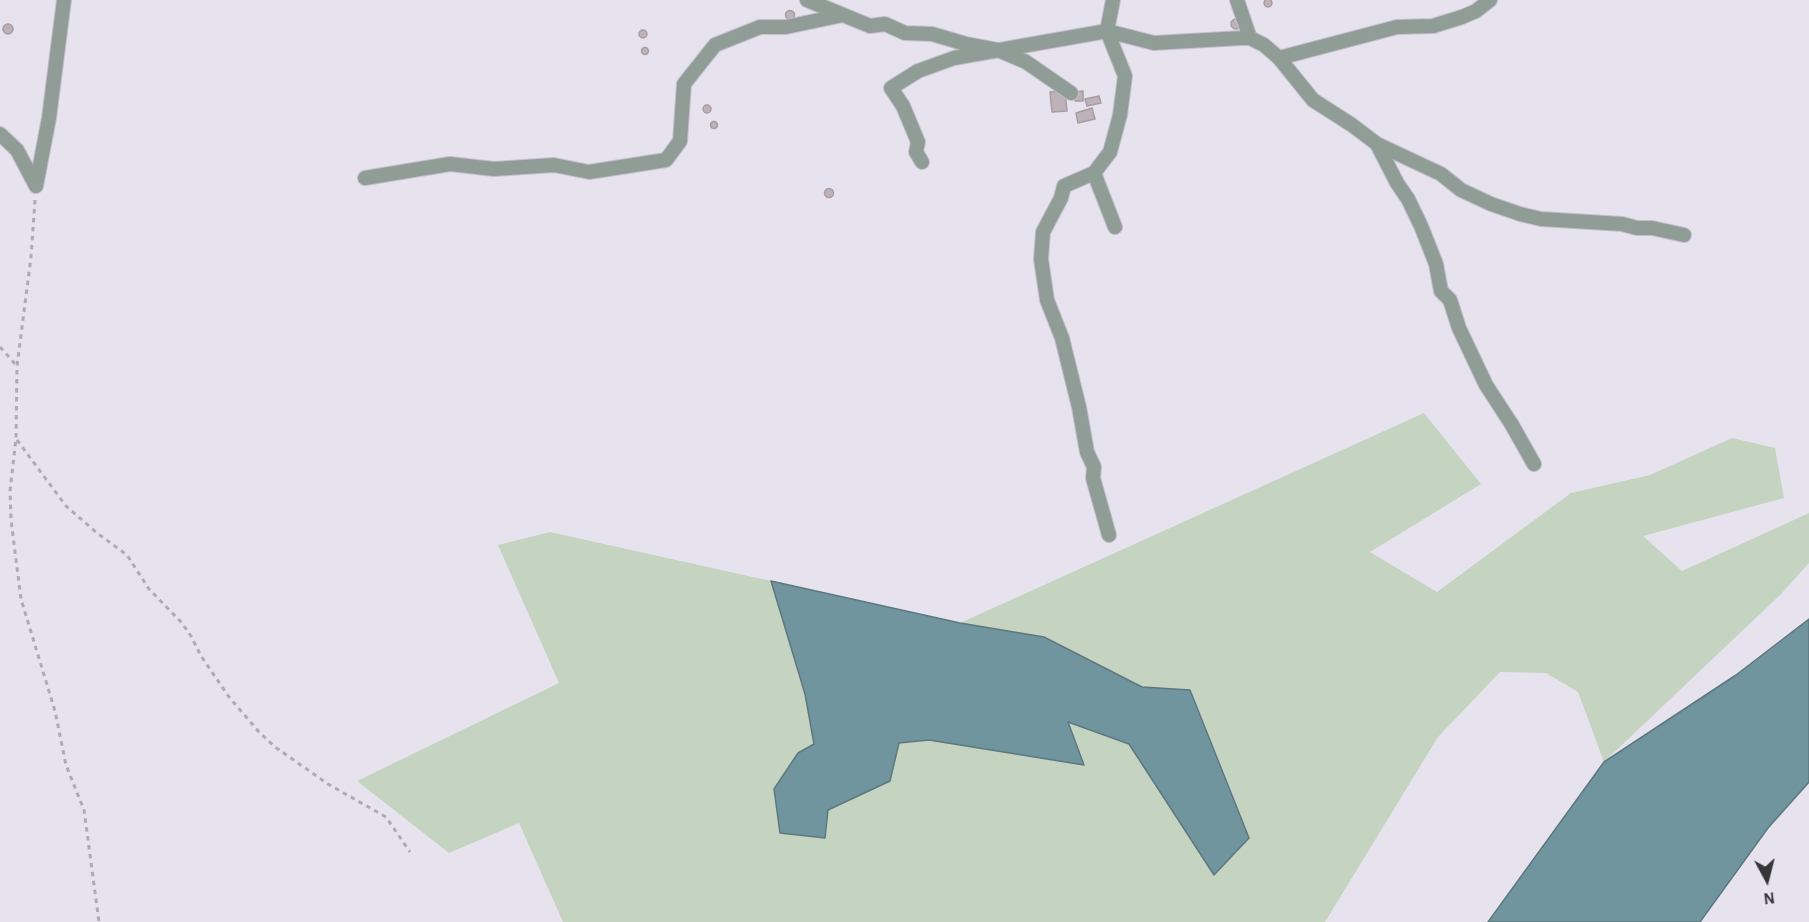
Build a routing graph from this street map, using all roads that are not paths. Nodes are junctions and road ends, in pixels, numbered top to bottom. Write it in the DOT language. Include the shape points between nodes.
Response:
graph roads {
  1 [pos="64,0"];
  2 [pos="807,0"];
  3 [pos="1113,0"];
  4 [pos="1237,0"];
  5 [pos="1490,0"];
  6 [pos="843,15"];
  7 [pos="1107,31"];
  8 [pos="1250,38"];
  9 [pos="998,50"];
  10 [pos="1279,58"];
  11 [pos="1071,93"];
  12 [pos="0,134"];
  13 [pos="1377,144"];
  14 [pos="922,162"];
  15 [pos="1094,173"];
  16 [pos="365,178"];
  17 [pos="1115,227"];
  18 [pos="1684,235"];
  19 [pos="1534,464"];
  20 [pos="1109,534"];
  1 -- 12 [label="street" via="36,186 17,150"];
  2 -- 6 [label="street"];
  3 -- 7 [label="street"];
  4 -- 8 [label="street"];
  5 -- 10 [label="street" via="1469,14 1433,26 1397,27"];
  6 -- 9 [label="street" via="870,26 885,24 905,33 932,34"];
  6 -- 16 [label="street" via="786,27 760,27 715,45 684,84 680,141 666,160 589,172 554,165 494,169 450,164"];
  7 -- 8 [label="street" via="1154,43"];
  7 -- 9 [label="street"];
  7 -- 15 [label="street" via="1125,76 1110,152"];
  8 -- 10 [label="street"];
  9 -- 11 [label="street" via="1026,62"];
  9 -- 14 [label="street" via="918,70 891,88 918,141 916,152"];
  10 -- 13 [label="street" via="1313,100"];
  13 -- 18 [label="street" via="1441,174 1461,190 1520,214 1622,224"];
  13 -- 19 [label="street" via="1421,226 1436,264 1441,291 1450,300 1486,386"];
  15 -- 17 [label="street"];
  15 -- 20 [label="street" via="1064,186 1043,232 1041,259 1047,300 1062,338"];
}
